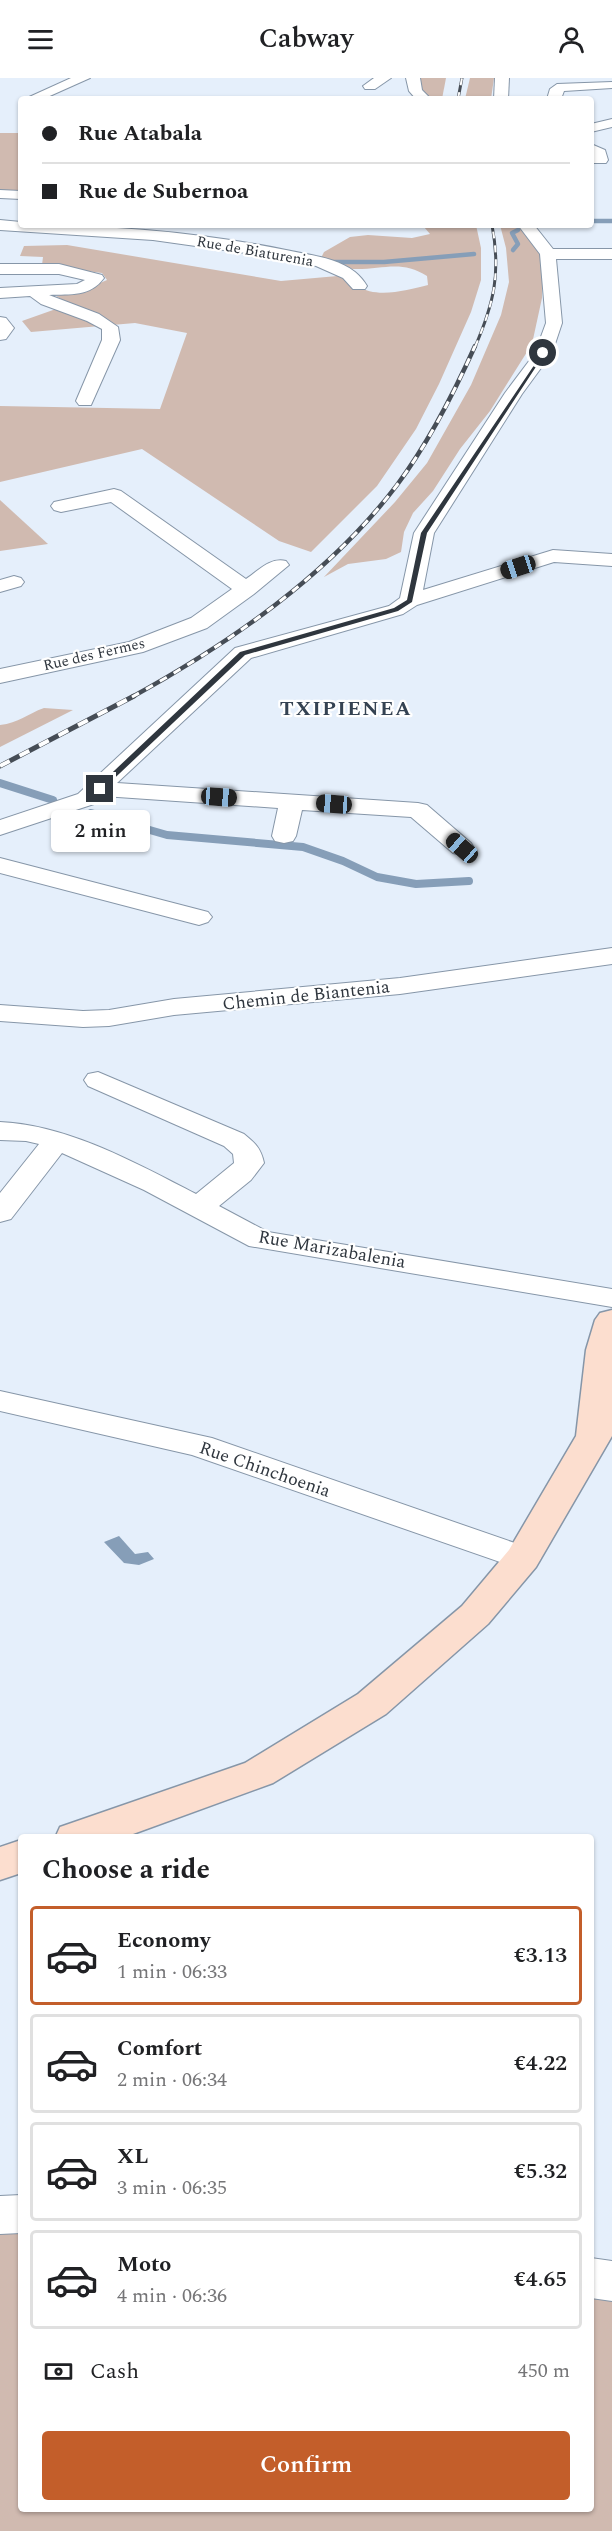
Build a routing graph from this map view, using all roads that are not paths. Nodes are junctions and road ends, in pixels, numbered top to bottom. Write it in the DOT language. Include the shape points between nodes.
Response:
graph roads {
  1 [pos="83,78"];
  2 [pos="384,78"];
  3 [pos="413,78"];
  4 [pos="501,78"];
  5 [pos="609,84"];
  6 [pos="370,86"];
  7 [pos="39,96"];
  8 [pos="421,96"];
  9 [pos="501,96"];
  10 [pos="555,96"];
  11 [pos="609,119"];
  12 [pos="594,126"];
  13 [pos="612,146"];
  14 [pos="594,148"];
  15 [pos="0,194"];
  16 [pos="18,195"];
  17 [pos="0,225"];
  18 [pos="18,226"];
  19 [pos="46,228"];
  20 [pos="528,228"];
  21 [pos="548,254"];
  22 [pos="612,254"];
  23 [pos="0,269"];
  24 [pos="358,286"];
  25 [pos="31,291"];
  26 [pos="0,293"];
  27 [pos="0,322"];
  28 [pos="0,335"];
  29 [pos="85,401"];
  30 [pos="61,506"];
  31 [pos="612,560"];
  32 [pos="279,565"];
  33 [pos="247,590"];
  34 [pos="410,601"];
  35 [pos="0,676"];
  36 [pos="100,789"];
  37 [pos="291,802"];
  38 [pos="0,828"];
  39 [pos="284,836"];
  40 [pos="462,848"];
  41 [pos="0,865"];
  42 [pos="199,917"];
  43 [pos="612,956"];
  44 [pos="0,1013"];
  45 [pos="98,1080"];
  46 [pos="0,1131"];
  47 [pos="57,1140"];
  48 [pos="200,1206"];
  49 [pos="0,1213"];
  50 [pos="612,1298"];
  51 [pos="612,1320"];
  52 [pos="0,1401"];
  53 [pos="603,1438"];
  54 [pos="523,1558"];
  55 [pos="86,1834"];
  56 [pos="18,1857"];
  57 [pos="0,1864"];
  58 [pos="18,2214"];
  59 [pos="0,2215"];
  60 [pos="594,2278"];
  61 [pos="612,2281"];
  1 -- 7 [label="street"];
  2 -- 6 [label="street"];
  3 -- 8 [label="street"];
  4 -- 9 [label="street"];
  5 -- 10 [label="street" via="562,87"];
  11 -- 12 [label="street"];
  13 -- 14 [label="street"];
  15 -- 16 [label="street"];
  17 -- 18 [label="street, Rue de Biaturenia"];
  19 -- 24 [label="street, Rue de Biaturenia" via="153,235 267,251 321,262 349,274"];
  20 -- 21 [label="street"];
  21 -- 22 [label="street"];
  21 -- 34 [label="street" via="554,323 543,353 424,533"];
  23 -- 25 [label="street" via="59,269 96,278 89,286 78,289"];
  25 -- 26 [label="street"];
  25 -- 29 [label="street" via="50,303 97,317 110,327 111,340"];
  27 -- 28 [label="street" via="6,328"];
  30 -- 33 [label="street" via="114,495"];
  31 -- 34 [label="street" via="553,556"];
  32 -- 33 [label="street, Rue des Fermes"];
  33 -- 35 [label="street, Rue des Fermes" via="199,623 135,646"];
  34 -- 36 [label="street" via="396,609 243,653"];
  36 -- 37 [label="street"];
  36 -- 38 [label="street" via="87,799"];
  37 -- 39 [label="street"];
  37 -- 40 [label="street" via="418,810"];
  41 -- 42 [label="street"];
  43 -- 44 [label="street, Chemin de Biantenia" via="370,989 174,1007 119,1017"];
  45 -- 48 [label="street" via="234,1140 247,1151 249,1163 241,1174"];
  46 -- 47 [label="street, Rue Marizabalenia" via="27,1132"];
  47 -- 48 [label="street, Rue Marizabalenia"];
  47 -- 49 [label="street"];
  48 -- 50 [label="street, Rue Marizabalenia" via="260,1240"];
  51 -- 53 [label="main road" via="603,1350"];
  52 -- 54 [label="street, Rue Chinchoenia" via="200,1446"];
  53 -- 54 [label="main road"];
  54 -- 55 [label="main road" via="475,1614 372,1704 259,1773"];
  56 -- 57 [label="main road"];
  58 -- 59 [label="street"];
  60 -- 61 [label="street"];
}
